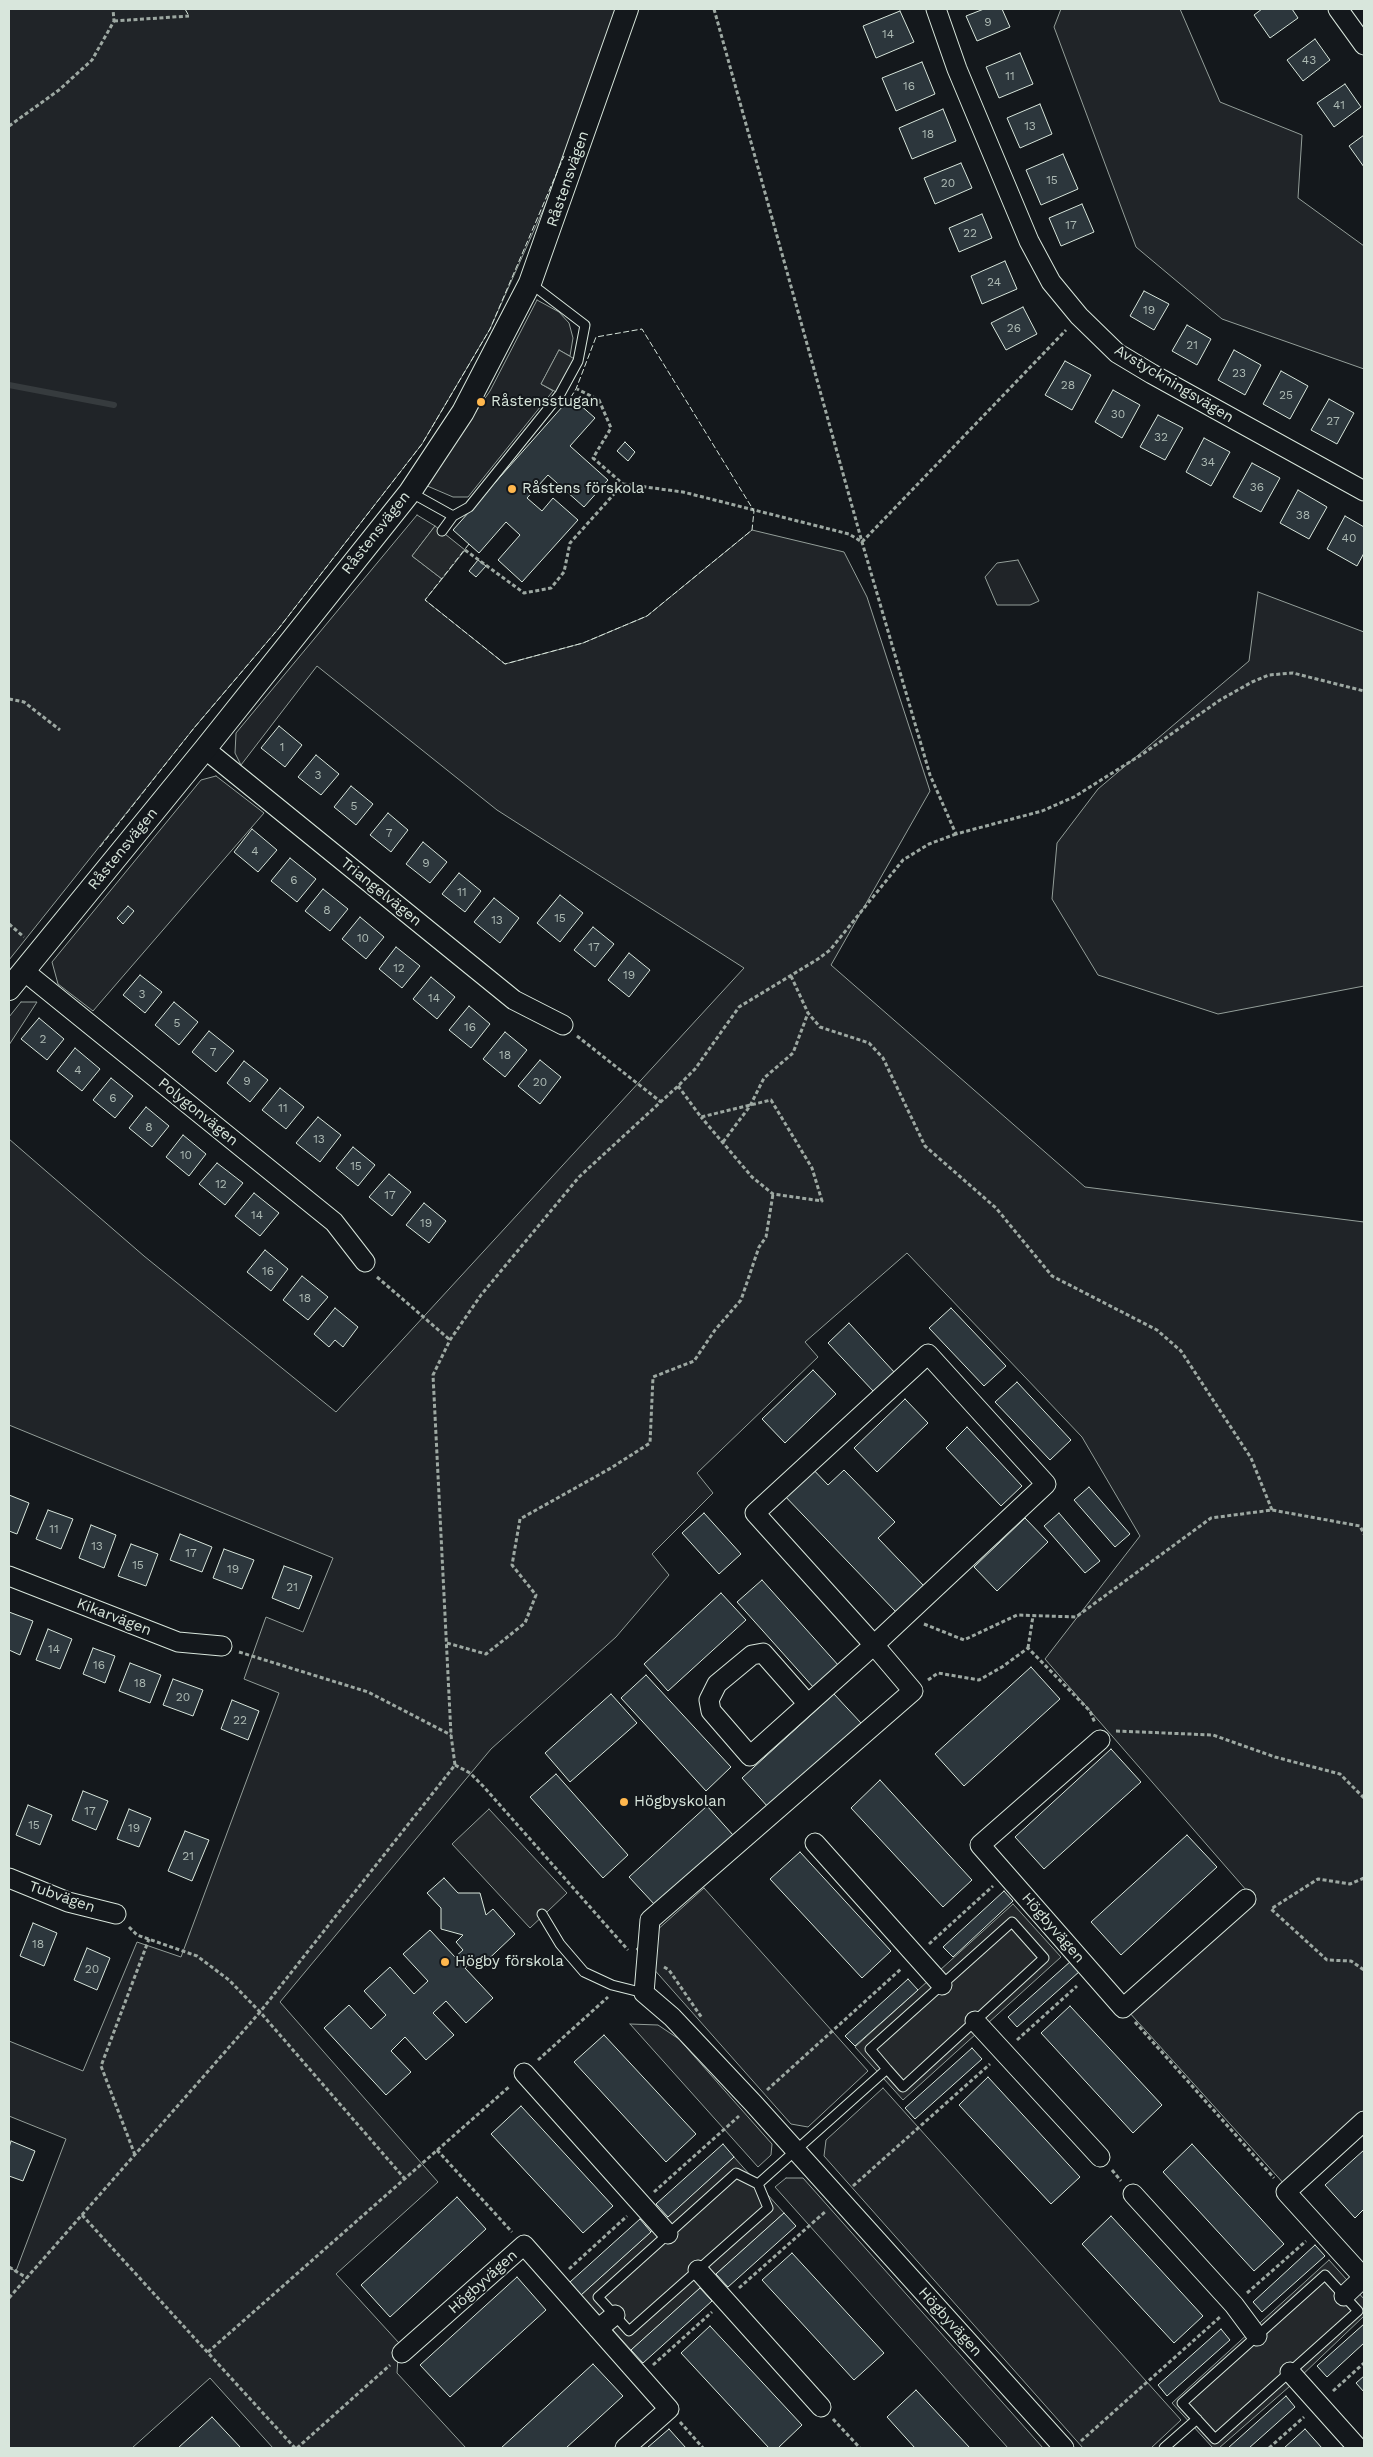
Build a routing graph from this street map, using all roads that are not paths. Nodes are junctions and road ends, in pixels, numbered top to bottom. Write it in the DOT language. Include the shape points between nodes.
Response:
graph roads {
  1 [pos="627,9"];
  2 [pos="936,9"];
  3 [pos="1338,9"];
  4 [pos="1364,45"];
  5 [pos="530,283"];
  6 [pos="1364,491"];
  7 [pos="410,492"];
  8 [pos="453,516"];
  9 [pos="442,531"];
  10 [pos="205,749"];
  11 [pos="24,971"];
  12 [pos="9,989"];
  13 [pos="563,1025"];
  14 [pos="365,1262"];
  15 [pos="9,1576"];
  16 [pos="874,1645"];
  17 [pos="222,1646"];
  18 [pos="808,1704"];
  19 [pos="1100,1740"];
  20 [pos="815,1843"];
  21 [pos="9,1878"];
  22 [pos="1246,1899"];
  23 [pos="116,1914"];
  24 [pos="542,1914"];
  25 [pos="942,1985"];
  26 [pos="644,1993"];
  27 [pos="975,2021"];
  28 [pos="887,2070"];
  29 [pos="524,2073"];
  30 [pos="1364,2121"];
  31 [pos="796,2152"];
  32 [pos="1100,2157"];
  33 [pos="758,2184"];
  34 [pos="1133,2194"];
  35 [pos="668,2234"];
  36 [pos="698,2270"];
  37 [pos="1364,2278"];
  38 [pos="1344,2296"];
  39 [pos="615,2316"];
  40 [pos="598,2330"];
  41 [pos="1257,2336"];
  42 [pos="402,2353"];
  43 [pos="1290,2372"];
  44 [pos="821,2407"];
  45 [pos="1197,2419"];
  46 [pos="1071,2446"];
  47 [pos="625,2448"];
  48 [pos="1164,2448"];
  49 [pos="1358,2448"];
  1 -- 5 [label="street, Råstensvägen"];
  2 -- 6 [label="street, Avstyckningsvägen" via="1029,241 1051,282 1079,316 1117,353"];
  3 -- 4 [label="street"];
  5 -- 7 [label="street, Råstensvägen" via="462,412"];
  5 -- 8 [label="lane" via="585,325 578,360 560,394 469,508"];
  7 -- 8 [label="lane"];
  7 -- 10 [label="street, Råstensvägen"];
  8 -- 9 [label="lane"];
  10 -- 11 [label="street, Råstensvägen"];
  10 -- 13 [label="street, Triangelvägen" via="514,1000"];
  11 -- 12 [label="street, Råstensvägen"];
  11 -- 14 [label="street, Polygonvägen" via="334,1222"];
  15 -- 17 [label="street, Kikarvägen" via="178,1642"];
  16 -- 16 [label="street" via="755,1513 928,1354 1046,1484"];
  16 -- 18 [label="street"];
  16 -- 26 [label="street" via="913,1691 650,1920"];
  18 -- 18 [label="street" via="750,1756 711,1711 709,1700 716,1684 752,1655 763,1653"];
  19 -- 22 [label="street, Högbyvägen" via="980,1846 1123,2008"];
  20 -- 25 [label="street"];
  21 -- 23 [label="street, Tubvägen" via="68,1902"];
  24 -- 26 [label="lane" via="560,1944 584,1972 612,1985"];
  25 -- 27 [label="lane, Högbyvägen" via="1012,1922 1044,1958"];
  25 -- 28 [label="lane, Högbyvägen" via="870,2049"];
  26 -- 31 [label="street, Högbyvägen" via="672,2017"];
  27 -- 28 [label="lane, Högbyvägen" via="903,2087"];
  27 -- 32 [label="street"];
  28 -- 31 [label="lane"];
  29 -- 35 [label="street"];
  30 -- 37 [label="street" via="1286,2192"];
  31 -- 33 [label="lane"];
  31 -- 46 [label="street, Högbyvägen"];
  33 -- 35 [label="lane" via="736,2173"];
  33 -- 36 [label="lane" via="768,2208"];
  34 -- 41 [label="street" via="1234,2305"];
  35 -- 39 [label="lane" via="598,2297"];
  36 -- 39 [label="lane" via="629,2331"];
  36 -- 44 [label="street"];
  37 -- 38 [label="street"];
  38 -- 41 [label="lane" via="1325,2275"];
  38 -- 43 [label="lane" via="1358,2311"];
  39 -- 40 [label="street"];
  40 -- 42 [label="street, Högbyvägen" via="524,2245"];
  40 -- 47 [label="street, Högbyvägen" via="669,2409"];
  41 -- 45 [label="lane" via="1182,2403"];
  43 -- 45 [label="lane" via="1214,2439"];
  43 -- 49 [label="street"];
  45 -- 48 [label="lane"];
}
